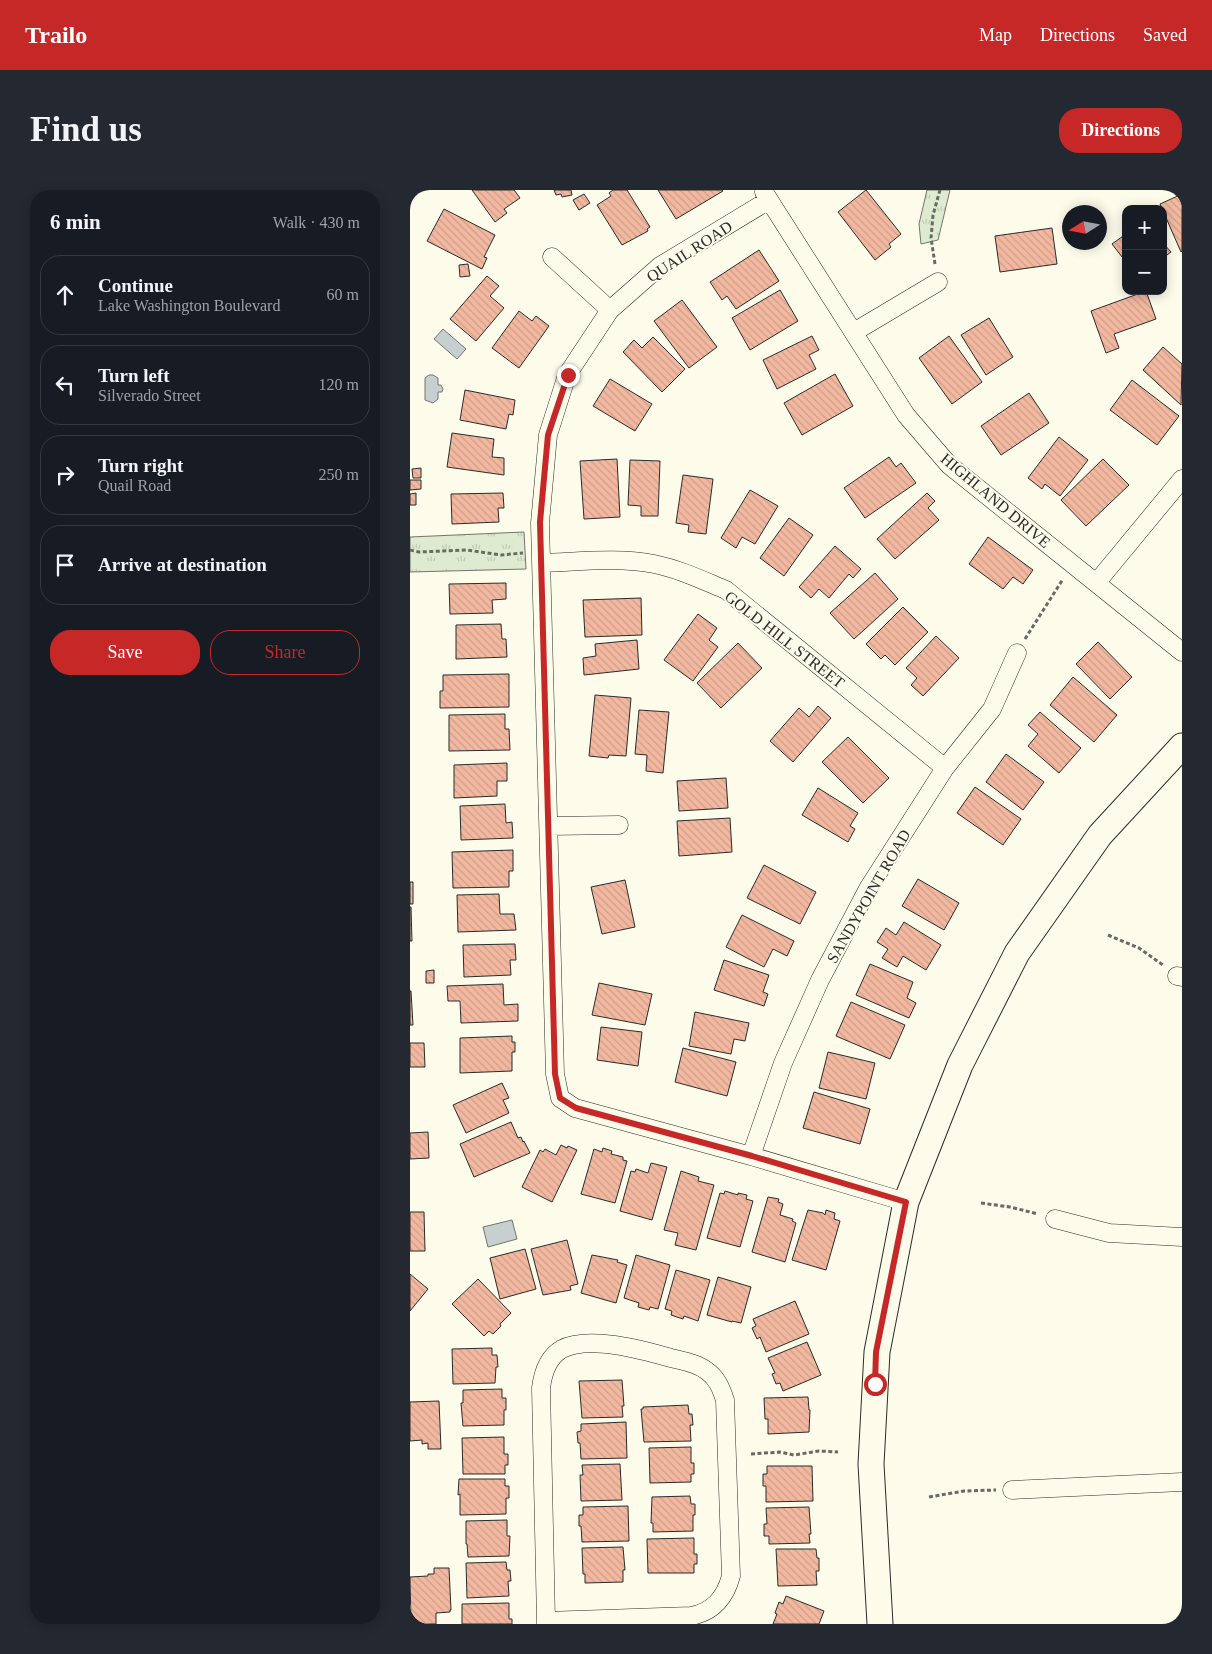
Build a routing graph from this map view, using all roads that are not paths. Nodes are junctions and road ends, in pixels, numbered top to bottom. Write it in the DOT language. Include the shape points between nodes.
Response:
graph roads {
  1 [pos="766,195"];
  2 [pos="552,257"];
  3 [pos="938,282"];
  4 [pos="610,310"];
  5 [pos="854,332"];
  6 [pos="1182,480"];
  7 [pos="542,558"];
  8 [pos="1097,582"];
  9 [pos="1017,652"];
  10 [pos="1182,652"];
  11 [pos="1182,746"];
  12 [pos="945,768"];
  13 [pos="619,825"];
  14 [pos="548,826"];
  15 [pos="752,1156"];
  16 [pos="906,1202"];
  17 [pos="1055,1219"];
  18 [pos="1182,1237"];
  19 [pos="1182,1482"];
  20 [pos="1012,1490"];
  21 [pos="546,1622"];
  22 [pos="880,1624"];
  1 -- 4 [label="street, QUAIL ROAD" via="660,266"];
  1 -- 5 [label="street, HIGHLAND DRIVE"];
  2 -- 4 [label="street"];
  3 -- 5 [label="street"];
  4 -- 7 [label="street, QUAIL ROAD" via="568,375 548,435 540,522"];
  5 -- 8 [label="street, HIGHLAND DRIVE" via="906,415 949,465"];
  6 -- 8 [label="street"];
  7 -- 12 [label="street, GOLD HILL STREET" via="651,564 683,572 726,590"];
  7 -- 14 [label="street, QUAIL ROAD"];
  8 -- 10 [label="street, HIGHLAND DRIVE"];
  9 -- 12 [label="street, SANDYPOINT ROAD" via="992,709"];
  11 -- 16 [label="street" via="1100,835 1017,953 960,1065"];
  12 -- 15 [label="street, SANDYPOINT ROAD" via="869,887 820,980 783,1063"];
  13 -- 14 [label="street"];
  14 -- 15 [label="street, QUAIL ROAD" via="555,1074 560,1098 576,1108"];
  15 -- 16 [label="street"];
  16 -- 22 [label="street" via="876,1352 871,1464"];
  17 -- 18 [label="street" via="1109,1233"];
  19 -- 20 [label="street"];
  21 -- 21 [label="street" via="541,1388 548,1363 563,1348 609,1344 655,1353 707,1371 720,1386 725,1400 731,1576 720,1601 696,1615"];
}
